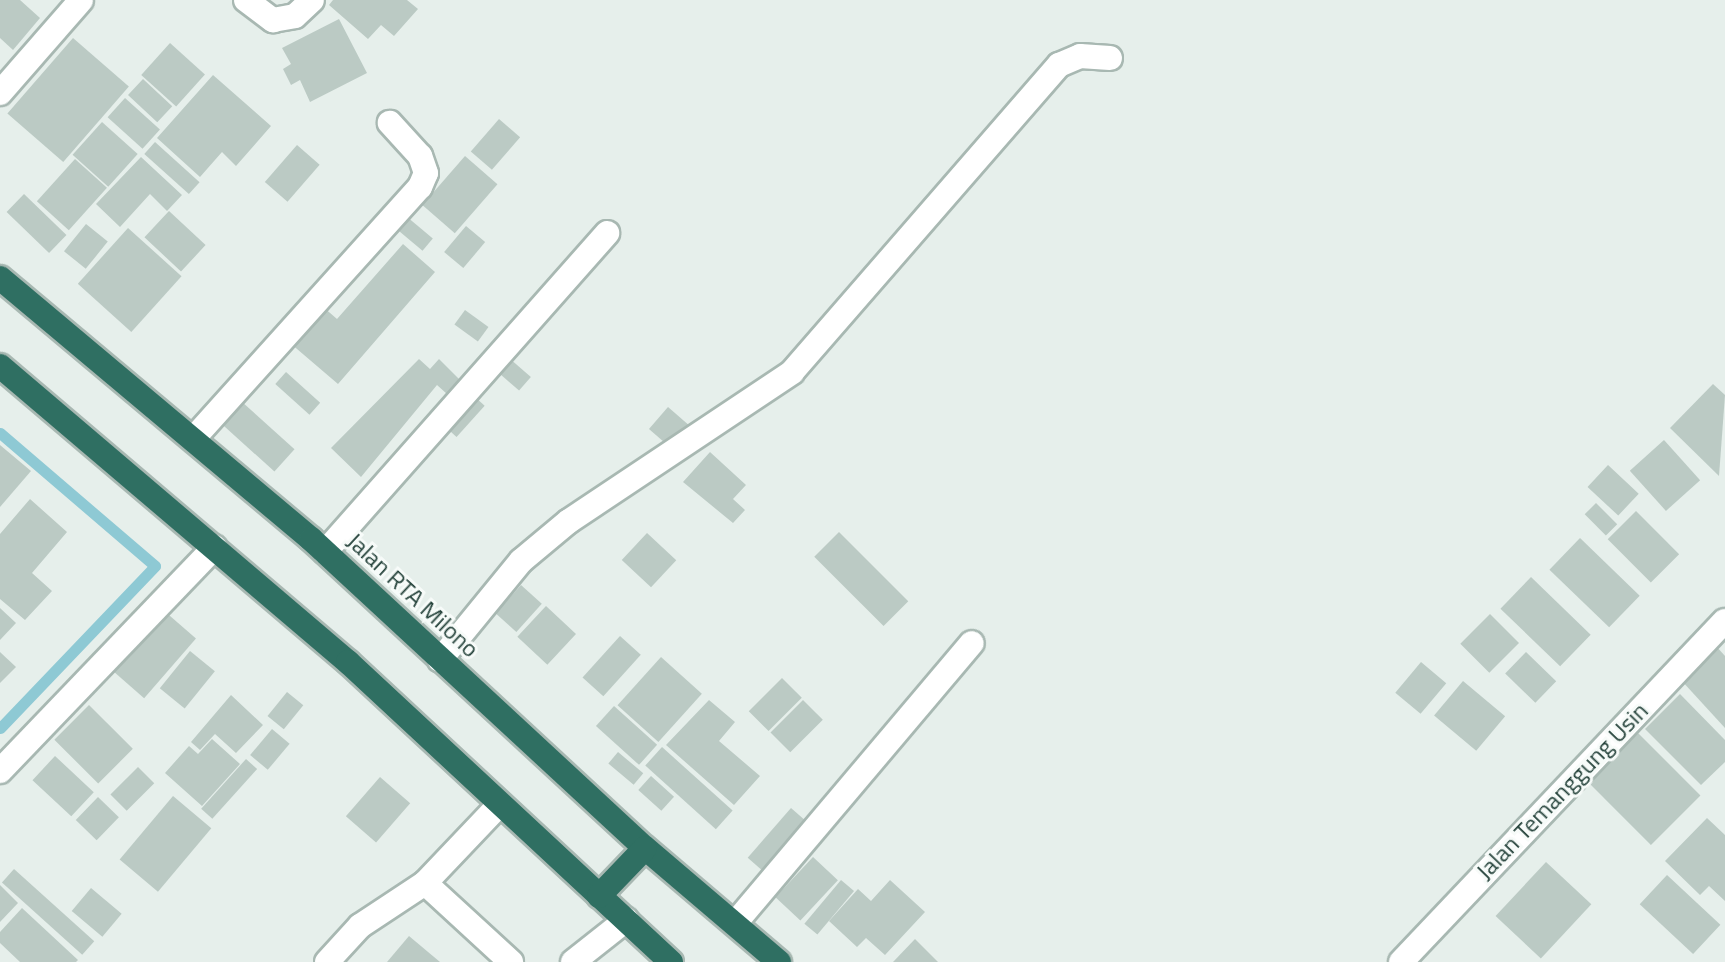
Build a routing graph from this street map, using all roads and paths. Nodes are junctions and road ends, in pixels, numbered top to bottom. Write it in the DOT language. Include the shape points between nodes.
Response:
graph roads {
  1 [pos="81,0"];
  2 [pos="246,0"];
  3 [pos="312,0"];
  4 [pos="1110,58"];
  5 [pos="0,93"];
  6 [pos="390,123"];
  7 [pos="607,233"];
  8 [pos="0,278"];
  9 [pos="0,366"];
  10 [pos="193,439"];
  11 [pos="215,547"];
  12 [pos="325,552"];
  13 [pos="1725,621"];
  14 [pos="972,643"];
  15 [pos="440,660"];
  16 [pos="0,771"];
  17 [pos="500,804"];
  18 [pos="645,848"];
  19 [pos="425,883"];
  20 [pos="599,896"];
  21 [pos="626,920"];
  22 [pos="736,922"];
  23 [pos="327,962"];
  24 [pos="511,962"];
  25 [pos="573,962"];
  26 [pos="671,962"];
  27 [pos="779,962"];
  28 [pos="1401,962"];
  1 -- 5 [label="street"];
  2 -- 3 [label="street" via="273,20 295,16"];
  4 -- 15 [label="street" via="1080,56 1059,65 792,372 569,521 521,561"];
  6 -- 10 [label="street" via="420,156 426,173 420,187"];
  7 -- 12 [label="street"];
  8 -- 10 [label="highway, Jalan RTA Milono"];
  9 -- 11 [label="highway"];
  10 -- 12 [label="highway, Jalan RTA Milono"];
  11 -- 16 [label="street"];
  11 -- 17 [label="highway"];
  12 -- 15 [label="highway, Jalan RTA Milono"];
  13 -- 28 [label="street, Jalan Temanggung Usin"];
  14 -- 22 [label="street"];
  15 -- 18 [label="highway, Jalan RTA Milono"];
  17 -- 19 [label="street"];
  17 -- 20 [label="highway"];
  18 -- 20 [label="highway"];
  18 -- 22 [label="highway, Jalan RTA Milono"];
  19 -- 23 [label="street" via="360,926"];
  19 -- 24 [label="street"];
  20 -- 21 [label="highway"];
  21 -- 25 [label="street"];
  21 -- 26 [label="highway"];
  22 -- 27 [label="highway, Jalan RTA Milono"];
}
